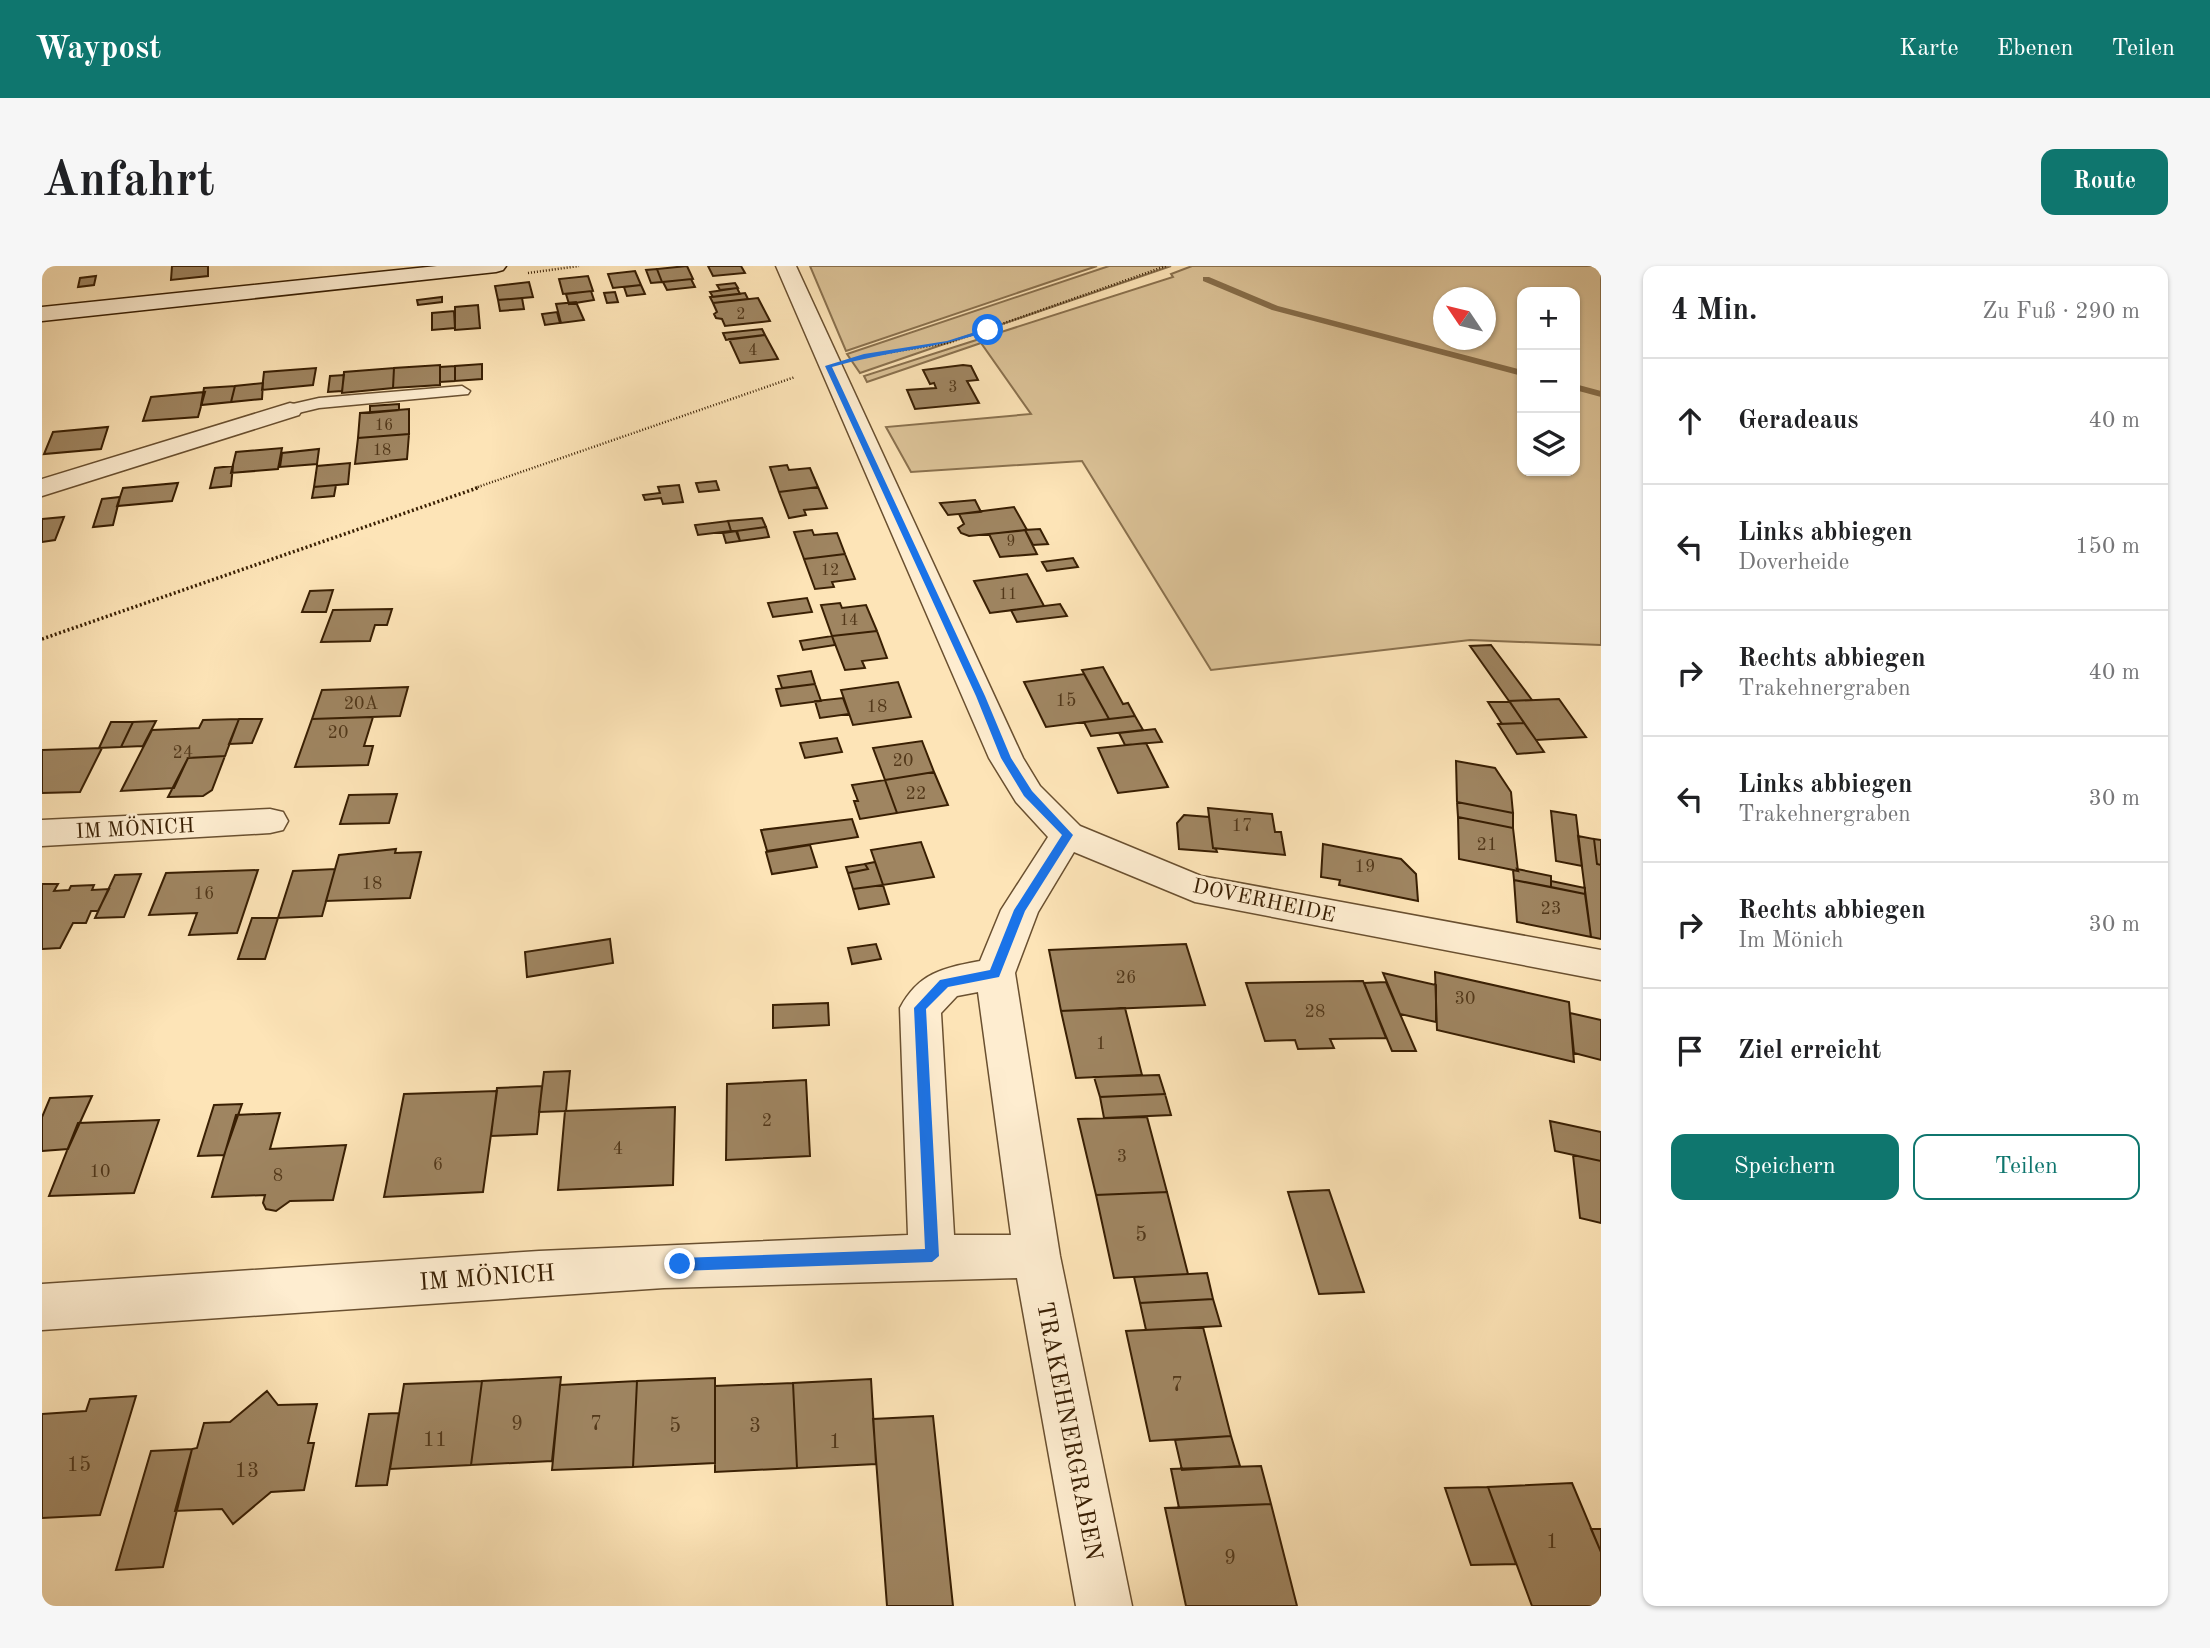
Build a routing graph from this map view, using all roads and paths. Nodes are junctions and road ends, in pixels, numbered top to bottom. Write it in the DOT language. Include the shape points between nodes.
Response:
graph roads {
  1 [pos="496,266"];
  2 [pos="786,266"];
  3 [pos="1164,267"];
  4 [pos="42,314"];
  5 [pos="828,366"];
  6 [pos="462,391"];
  7 [pos="290,410"];
  8 [pos="42,488"];
  9 [pos="42,639"];
  10 [pos="270,821"];
  11 [pos="42,833"];
  12 [pos="1067,835"];
  13 [pos="1601,965"];
  14 [pos="995,973"];
  15 [pos="932,1256"];
  16 [pos="1037,1256"];
  17 [pos="42,1307"];
  18 [pos="1104,1606"];
  1 -- 4 [label="street"];
  2 -- 5 [label="street, DOVERHEIDE"];
  3 -- 5 [label="path" via="948,343"];
  5 -- 9 [label="path"];
  5 -- 12 [label="street, DOVERHEIDE" via="1006,758 1028,794"];
  6 -- 7 [label="lane" via="319,403"];
  7 -- 8 [label="street"];
  10 -- 11 [label="street, IM MÖNICH"];
  12 -- 13 [label="street, DOVERHEIDE" via="1195,888"];
  12 -- 14 [label="street" via="1020,910"];
  14 -- 15 [label="street" via="944,983 920,1008"];
  14 -- 16 [label="street, TRAKEHNERGRABEN"];
  15 -- 16 [label="street"];
  15 -- 17 [label="street, IM MÖNICH" via="680,1264"];
  16 -- 18 [label="street, TRAKEHNERGRABEN"];
}
